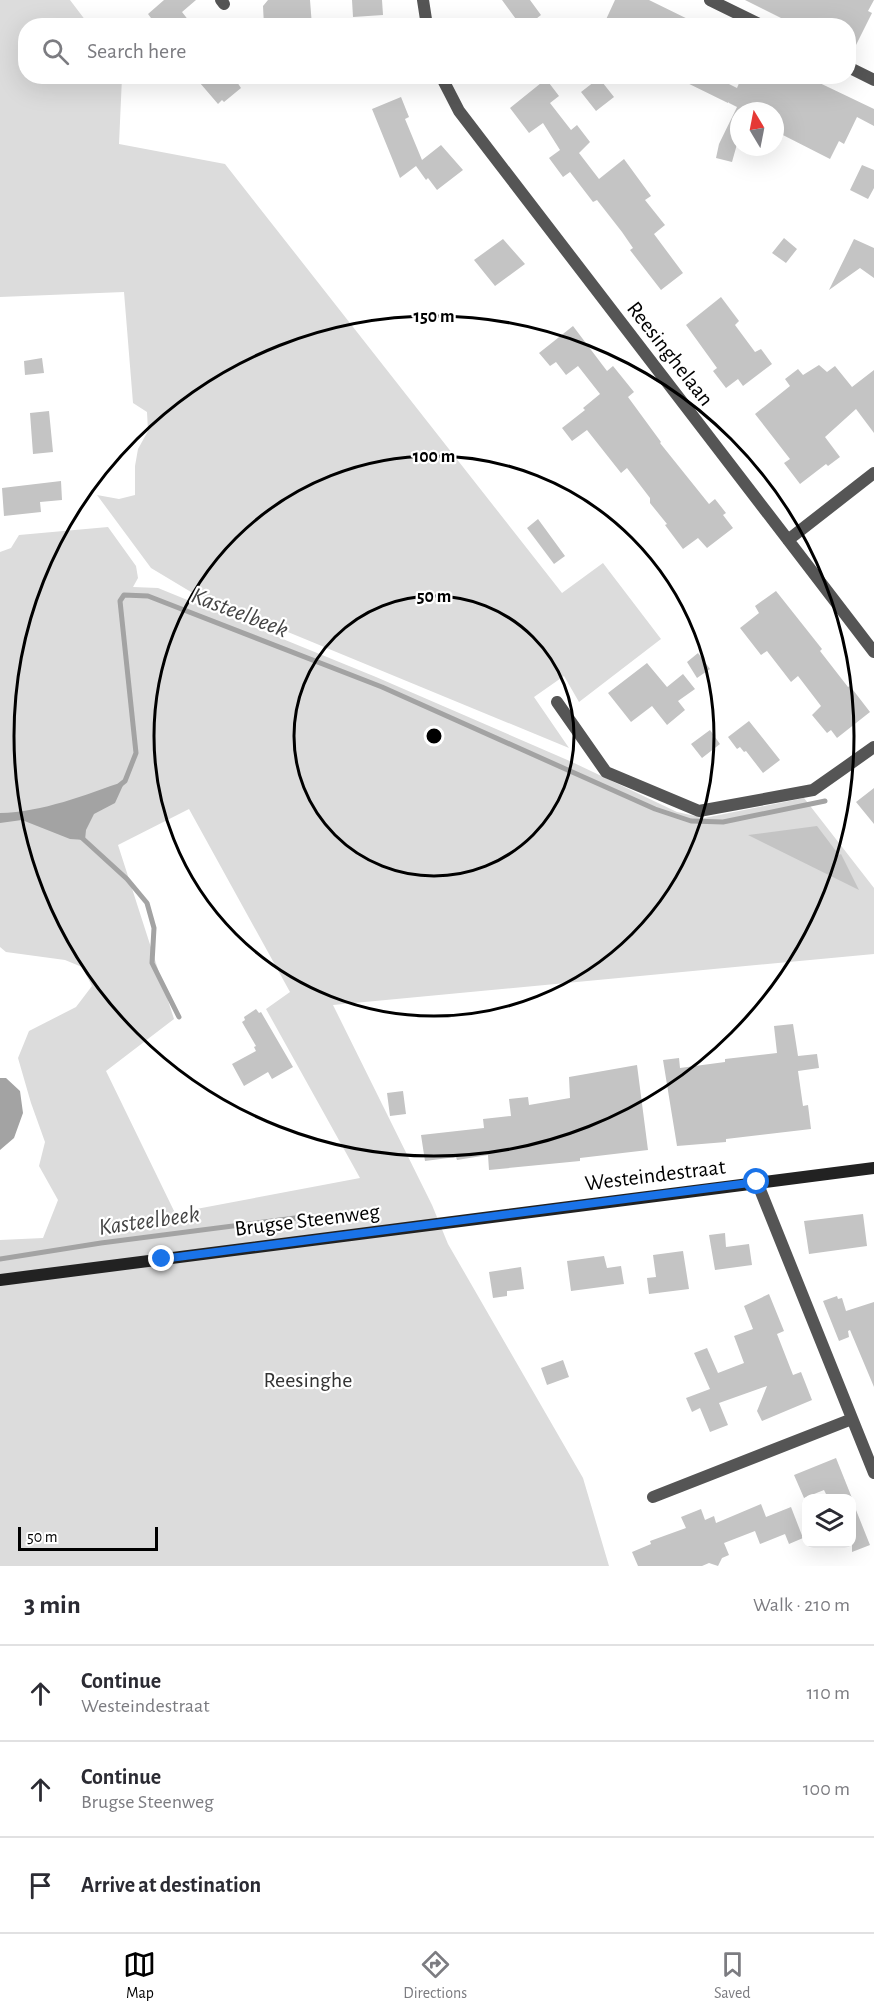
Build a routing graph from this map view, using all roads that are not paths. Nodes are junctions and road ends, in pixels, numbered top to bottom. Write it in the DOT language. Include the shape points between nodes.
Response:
graph roads {
  1 [pos="423,0"];
  2 [pos="711,0"];
  3 [pos="426,18"];
  4 [pos="747,18"];
  5 [pos="856,71"];
  6 [pos="874,80"];
  7 [pos="445,84"];
  8 [pos="874,473"];
  9 [pos="788,540"];
  10 [pos="874,652"];
  11 [pos="557,702"];
  12 [pos="874,747"];
  13 [pos="874,1168"];
  14 [pos="757,1182"];
  15 [pos="441,1223"];
  16 [pos="0,1280"];
  17 [pos="852,1419"];
  18 [pos="874,1473"];
  19 [pos="653,1497"];
  1 -- 3 [label="street"];
  2 -- 4 [label="street"];
  5 -- 6 [label="street"];
  7 -- 9 [label="street, Reesinghelaan" via="459,111"];
  8 -- 9 [label="street"];
  9 -- 10 [label="street, Reesinghelaan"];
  11 -- 12 [label="street" via="606,772 699,811 813,790"];
  13 -- 14 [label="street, Westeindestraat"];
  14 -- 15 [label="street, Westeindestraat"];
  14 -- 17 [label="street"];
  15 -- 16 [label="street, Brugse Steenweg"];
  17 -- 18 [label="street"];
  17 -- 19 [label="street"];
}
